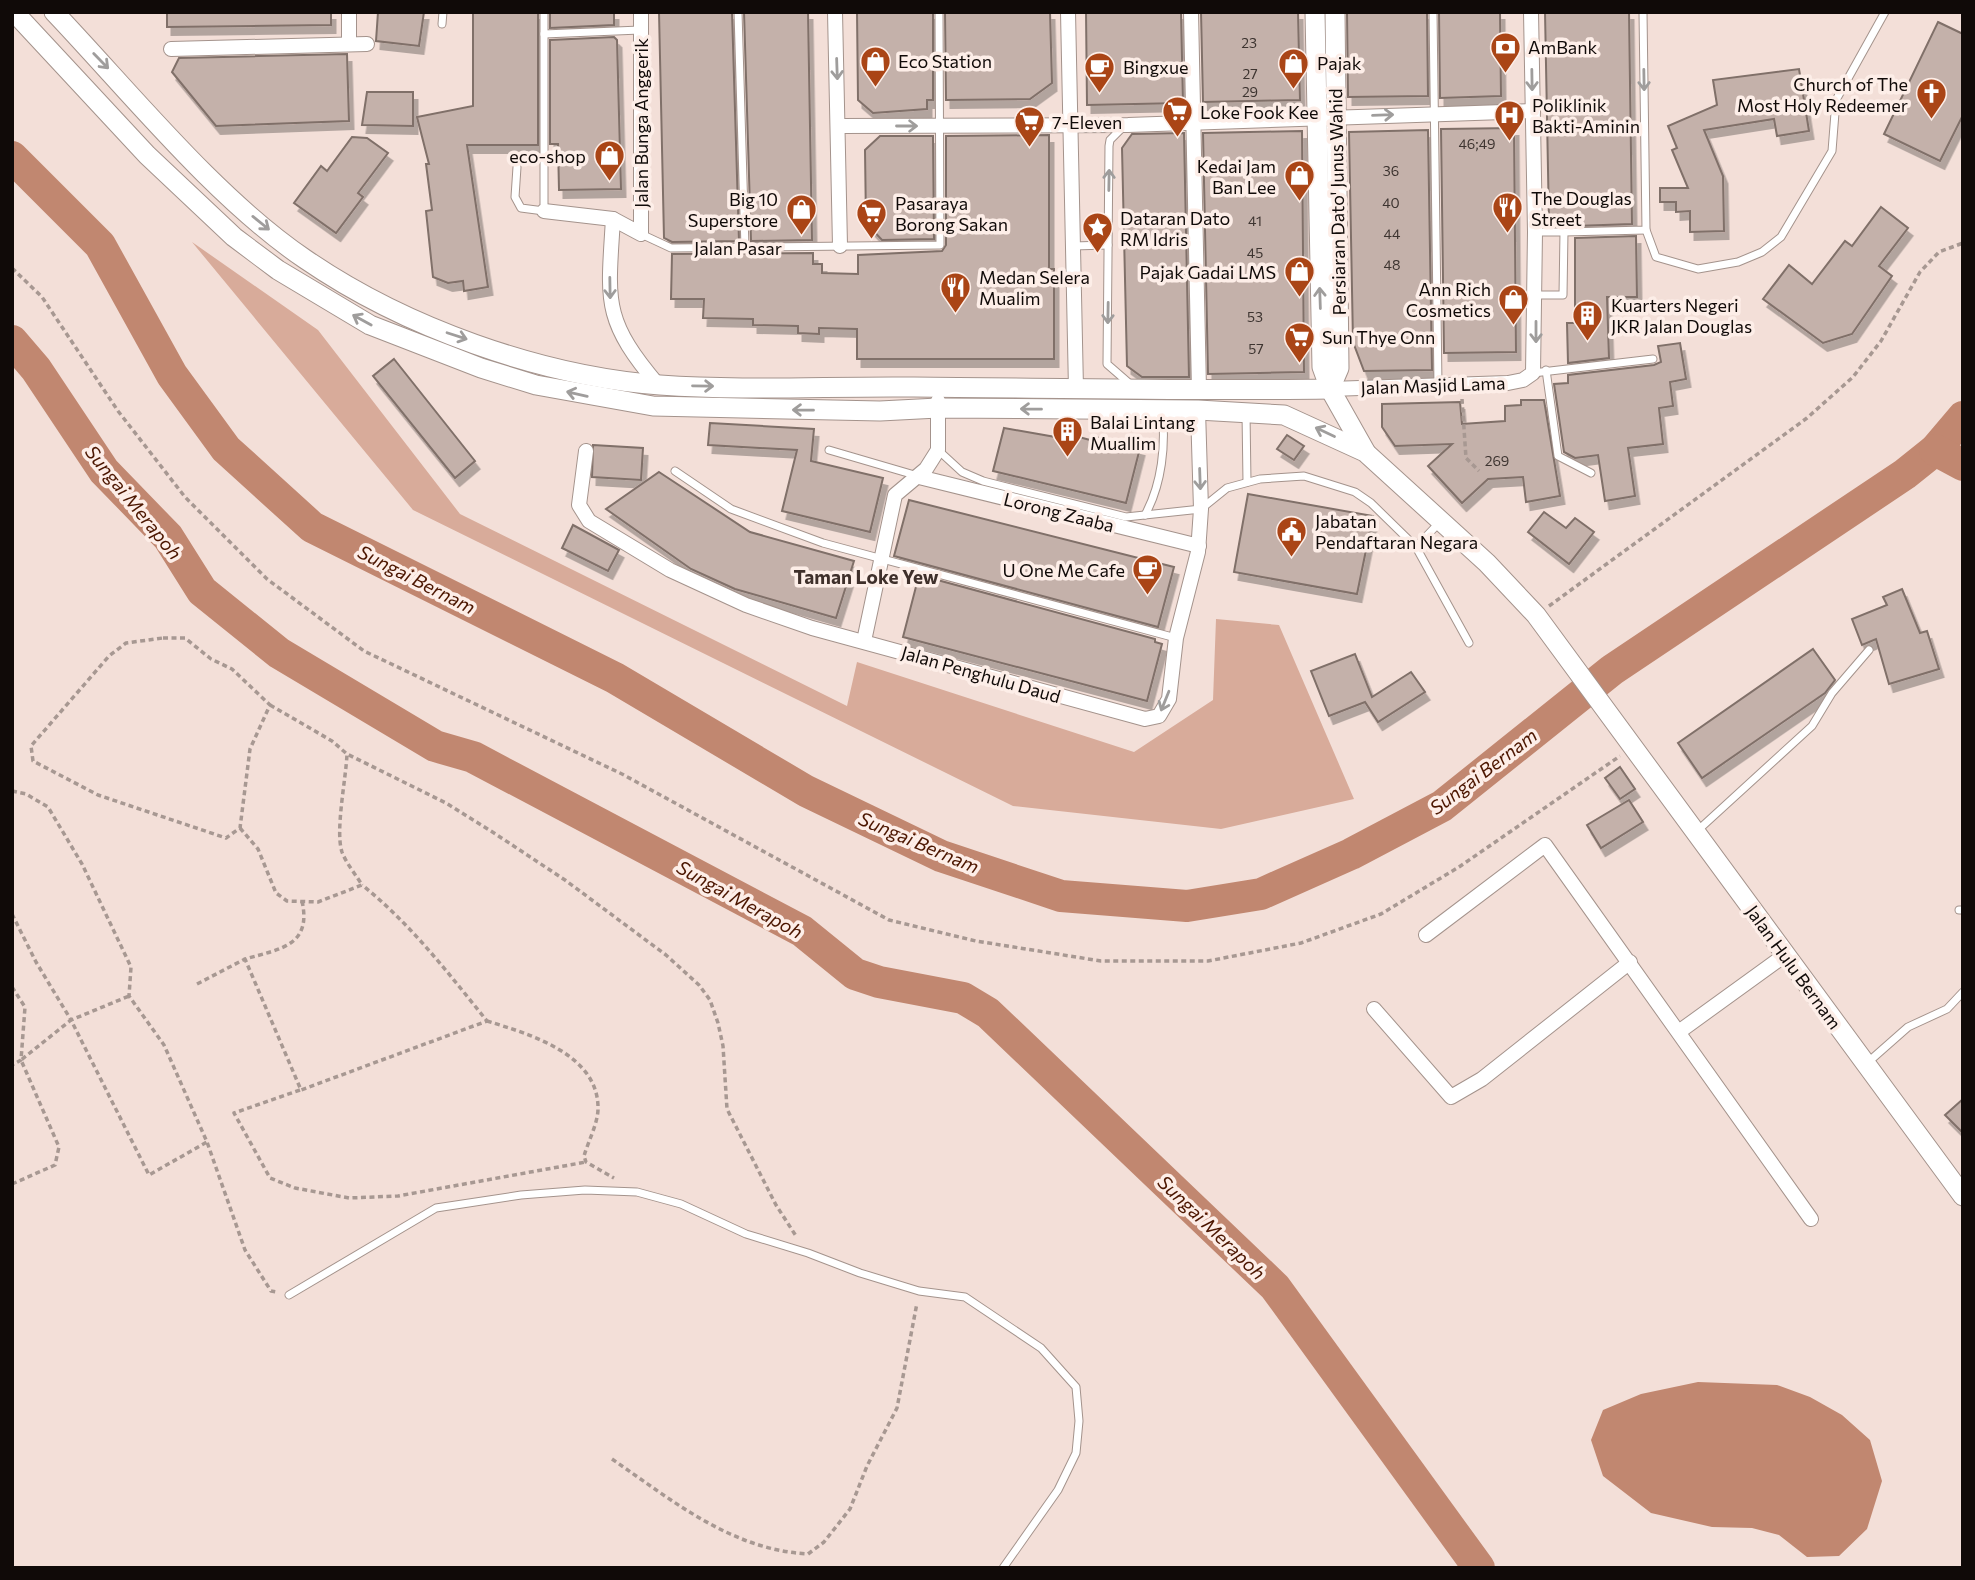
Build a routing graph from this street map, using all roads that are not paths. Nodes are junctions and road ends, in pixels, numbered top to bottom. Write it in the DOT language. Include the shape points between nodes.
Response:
graph roads {
  1 [pos="14,12"];
  2 [pos="54,12"];
  3 [pos="349,12"];
  4 [pos="443,12"];
  5 [pos="544,12"];
  6 [pos="641,12"];
  7 [pos="738,12"];
  8 [pos="835,12"];
  9 [pos="939,12"];
  10 [pos="1068,12"];
  11 [pos="1191,12"];
  12 [pos="1315,12"];
  13 [pos="1335,12"];
  14 [pos="1433,12"];
  15 [pos="1531,12"];
  16 [pos="1643,12"];
  17 [pos="1885,12"];
  18 [pos="442,23"];
  19 [pos="641,30"];
  20 [pos="544,34"];
  21 [pos="349,44"];
  22 [pos="367,44"];
  23 [pos="171,49"];
  24 [pos="1533,111"];
  25 [pos="1434,114"];
  26 [pos="1336,117"];
  27 [pos="1316,118"];
  28 [pos="1193,122"];
  29 [pos="940,125"];
  30 [pos="1128,125"];
  31 [pos="839,126"];
  32 [pos="1070,126"];
  33 [pos="517,167"];
  34 [pos="544,211"];
  35 [pos="613,219"];
  36 [pos="1646,230"];
  37 [pos="1535,232"];
  38 [pos="1564,232"];
  39 [pos="640,234"];
  40 [pos="1108,245"];
  41 [pos="839,246"];
  42 [pos="1073,246"];
  43 [pos="745,248"];
  44 [pos="1535,295"];
  45 [pos="1653,359"];
  46 [pos="1540,371"];
  47 [pos="658,385"];
  48 [pos="1438,385"];
  49 [pos="937,387"];
  50 [pos="1135,388"];
  51 [pos="1076,389"];
  52 [pos="1330,389"];
  53 [pos="1199,390"];
  54 [pos="938,408"];
  55 [pos="1162,410"];
  56 [pos="1198,410"];
  57 [pos="1246,412"];
  58 [pos="1284,415"];
  59 [pos="829,450"];
  60 [pos="938,450"];
  61 [pos="586,451"];
  62 [pos="1365,452"];
  63 [pos="675,471"];
  64 [pos="1591,473"];
  65 [pos="919,477"];
  66 [pos="1247,482"];
  67 [pos="1201,509"];
  68 [pos="1145,514"];
  69 [pos="1441,521"];
  70 [pos="1199,546"];
  71 [pos="1416,547"];
  72 [pos="881,559"];
  73 [pos="1176,638"];
  74 [pos="864,641"];
  75 [pos="1469,643"];
  76 [pos="1870,650"];
  77 [pos="1696,832"];
  78 [pos="1426,935"];
  79 [pos="1785,955"];
  80 [pos="1630,962"];
  81 [pos="1963,992"];
  82 [pos="1374,1009"];
  83 [pos="1679,1031"];
  84 [pos="1866,1065"];
  85 [pos="1963,1196"];
  86 [pos="1811,1219"];
  87 [pos="289,1295"];
  88 [pos="1003,1568"];
  54 -- 1 [label="main road, one-way" via="699,408 595,398 481,368 370,325 278,270 234,237 147,155"];
  2 -- 47 [label="main road, one-way" via="238,205 314,265 436,330 520,358"];
  3 -- 21 [label="street"];
  4 -- 18 [label="lane"];
  5 -- 20 [label="lane"];
  6 -- 19 [label="street, Jalan Bunga Anggerik"];
  7 -- 43 [label="lane"];
  8 -- 31 [label="street, one-way"];
  9 -- 29 [label="lane"];
  10 -- 32 [label="street"];
  11 -- 28 [label="street"];
  12 -- 27 [label="main road, Persiaran Dato' Junus Wahid"];
  13 -- 26 [label="main road, Persiaran Dato' Junus Wahid"];
  14 -- 25 [label="lane"];
  15 -- 24 [label="street, one-way"];
  16 -- 36 [label="lane, one-way"];
  17 -- 36 [label="lane" via="1836,100 1832,151 1781,237 1738,262 1698,268 1656,257"];
  19 -- 20 [label="lane"];
  19 -- 39 [label="street, Jalan Bunga Anggerik"];
  20 -- 34 [label="lane"];
  21 -- 22 [label="street"];
  21 -- 23 [label="street"];
  24 -- 25 [label="street"];
  24 -- 37 [label="street"];
  26 -- 25 [label="street, one-way"];
  25 -- 48 [label="lane"];
  26 -- 27 [label="street"];
  26 -- 52 [label="main road, Persiaran Dato' Junus Wahid" via="1339,368"];
  27 -- 28 [label="street"];
  52 -- 27 [label="main road, Persiaran Dato' Junus Wahid, one-way" via="1322,367"];
  28 -- 30 [label="street"];
  28 -- 53 [label="street"];
  31 -- 29 [label="street, one-way"];
  29 -- 32 [label="street"];
  29 -- 41 [label="lane, Jalan Pasar" via="940,245"];
  30 -- 32 [label="street"];
  40 -- 30 [label="lane, one-way" via="1110,139"];
  31 -- 41 [label="street"];
  32 -- 42 [label="street"];
  33 -- 34 [label="lane" via="515,197 521,208"];
  34 -- 35 [label="street"];
  35 -- 39 [label="street"];
  35 -- 47 [label="street, one-way" via="611,307 620,334"];
  36 -- 38 [label="lane"];
  37 -- 38 [label="lane"];
  37 -- 44 [label="street"];
  38 -- 44 [label="lane" via="1563,295"];
  39 -- 43 [label="lane, Jalan Pasar" via="671,248"];
  40 -- 42 [label="lane"];
  40 -- 50 [label="lane, one-way" via="1107,364"];
  41 -- 43 [label="lane, Jalan Pasar"];
  42 -- 51 [label="street"];
  44 -- 46 [label="street, one-way"];
  45 -- 46 [label="lane"];
  46 -- 48 [label="street, Jalan Masjid Lama" via="1523,380"];
  46 -- 64 [label="lane" via="1558,456"];
  47 -- 49 [label="main road, one-way"];
  48 -- 52 [label="street, Jalan Masjid Lama"];
  49 -- 51 [label="main road"];
  49 -- 54 [label="street"];
  50 -- 51 [label="main road"];
  50 -- 53 [label="main road"];
  52 -- 53 [label="main road"];
  52 -- 58 [label="main road"];
  52 -- 62 [label="main road"];
  55 -- 54 [label="main road, one-way"];
  54 -- 60 [label="street"];
  55 -- 56 [label="main road"];
  55 -- 68 [label="lane" via="1163,446 1154,498"];
  56 -- 57 [label="main road"];
  56 -- 67 [label="street, Jalan Penghulu Daud, one-way"];
  57 -- 58 [label="main road"];
  57 -- 66 [label="lane"];
  62 -- 58 [label="main road, one-way"];
  59 -- 65 [label="lane"];
  60 -- 65 [label="street"];
  60 -- 68 [label="lane" via="962,472 983,481 1126,517"];
  61 -- 74 [label="street, Jalan Penghulu Daud" via="579,505 600,529 670,570 746,605"];
  62 -- 69 [label="main road, Jalan Hulu Bernam"];
  63 -- 72 [label="lane" via="741,514"];
  65 -- 70 [label="street, Lorong Zaaba"];
  65 -- 72 [label="street" via="895,495"];
  66 -- 67 [label="lane" via="1227,488"];
  66 -- 71 [label="lane" via="1280,476 1325,481 1355,492"];
  67 -- 68 [label="lane"];
  67 -- 70 [label="street, Jalan Penghulu Daud"];
  69 -- 71 [label="lane"];
  69 -- 77 [label="main road, Jalan Hulu Bernam" via="1536,615"];
  70 -- 73 [label="street, Jalan Penghulu Daud"];
  71 -- 75 [label="lane"];
  72 -- 73 [label="lane"];
  72 -- 74 [label="street"];
  73 -- 74 [label="street, Jalan Penghulu Daud, one-way" via="1169,699 1158,716 1145,719"];
  76 -- 77 [label="lane" via="1832,693 1812,726"];
  77 -- 79 [label="main road, Jalan Hulu Bernam"];
  78 -- 80 [label="street" via="1545,845"];
  79 -- 83 [label="street"];
  79 -- 84 [label="main road, Jalan Hulu Bernam"];
  80 -- 82 [label="street" via="1482,1079 1451,1097"];
  80 -- 83 [label="street"];
  81 -- 84 [label="lane" via="1947,1009 1908,1027"];
  83 -- 86 [label="street"];
  84 -- 85 [label="main road, Jalan Hulu Bernam"];
  87 -- 88 [label="lane" via="436,1208 585,1190 637,1192 681,1204 746,1234 860,1273 919,1291 965,1297 1041,1348 1076,1387 1076,1453 1058,1490"];
}
